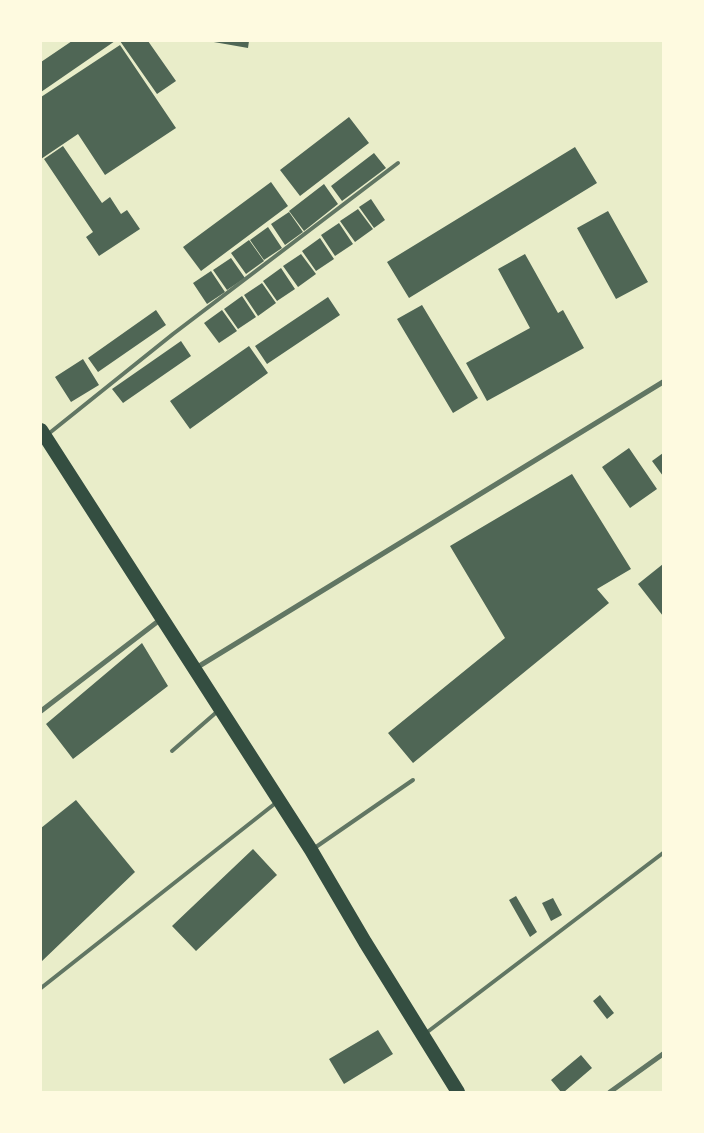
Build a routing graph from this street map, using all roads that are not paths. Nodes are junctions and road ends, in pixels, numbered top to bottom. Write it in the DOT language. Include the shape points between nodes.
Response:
graph roads {
  1 [pos="398,164"];
  2 [pos="663,382"];
  3 [pos="43,433"];
  4 [pos="161,619"];
  5 [pos="195,669"];
  6 [pos="220,708"];
  7 [pos="41,711"];
  8 [pos="172,752"];
  9 [pos="412,780"];
  10 [pos="279,801"];
  11 [pos="311,850"];
  12 [pos="663,853"];
  13 [pos="41,988"];
  14 [pos="423,1036"];
  15 [pos="663,1054"];
  16 [pos="458,1092"];
  17 [pos="610,1092"];
  1 -- 3 [label="lane"];
  2 -- 5 [label="street"];
  3 -- 4 [label="highway"];
  4 -- 5 [label="highway"];
  4 -- 7 [label="street"];
  5 -- 6 [label="highway"];
  6 -- 8 [label="lane"];
  6 -- 10 [label="highway"];
  9 -- 11 [label="lane"];
  10 -- 11 [label="highway"];
  10 -- 13 [label="lane"];
  11 -- 14 [label="highway"];
  12 -- 14 [label="lane"];
  14 -- 16 [label="highway"];
  15 -- 17 [label="street"];
}
